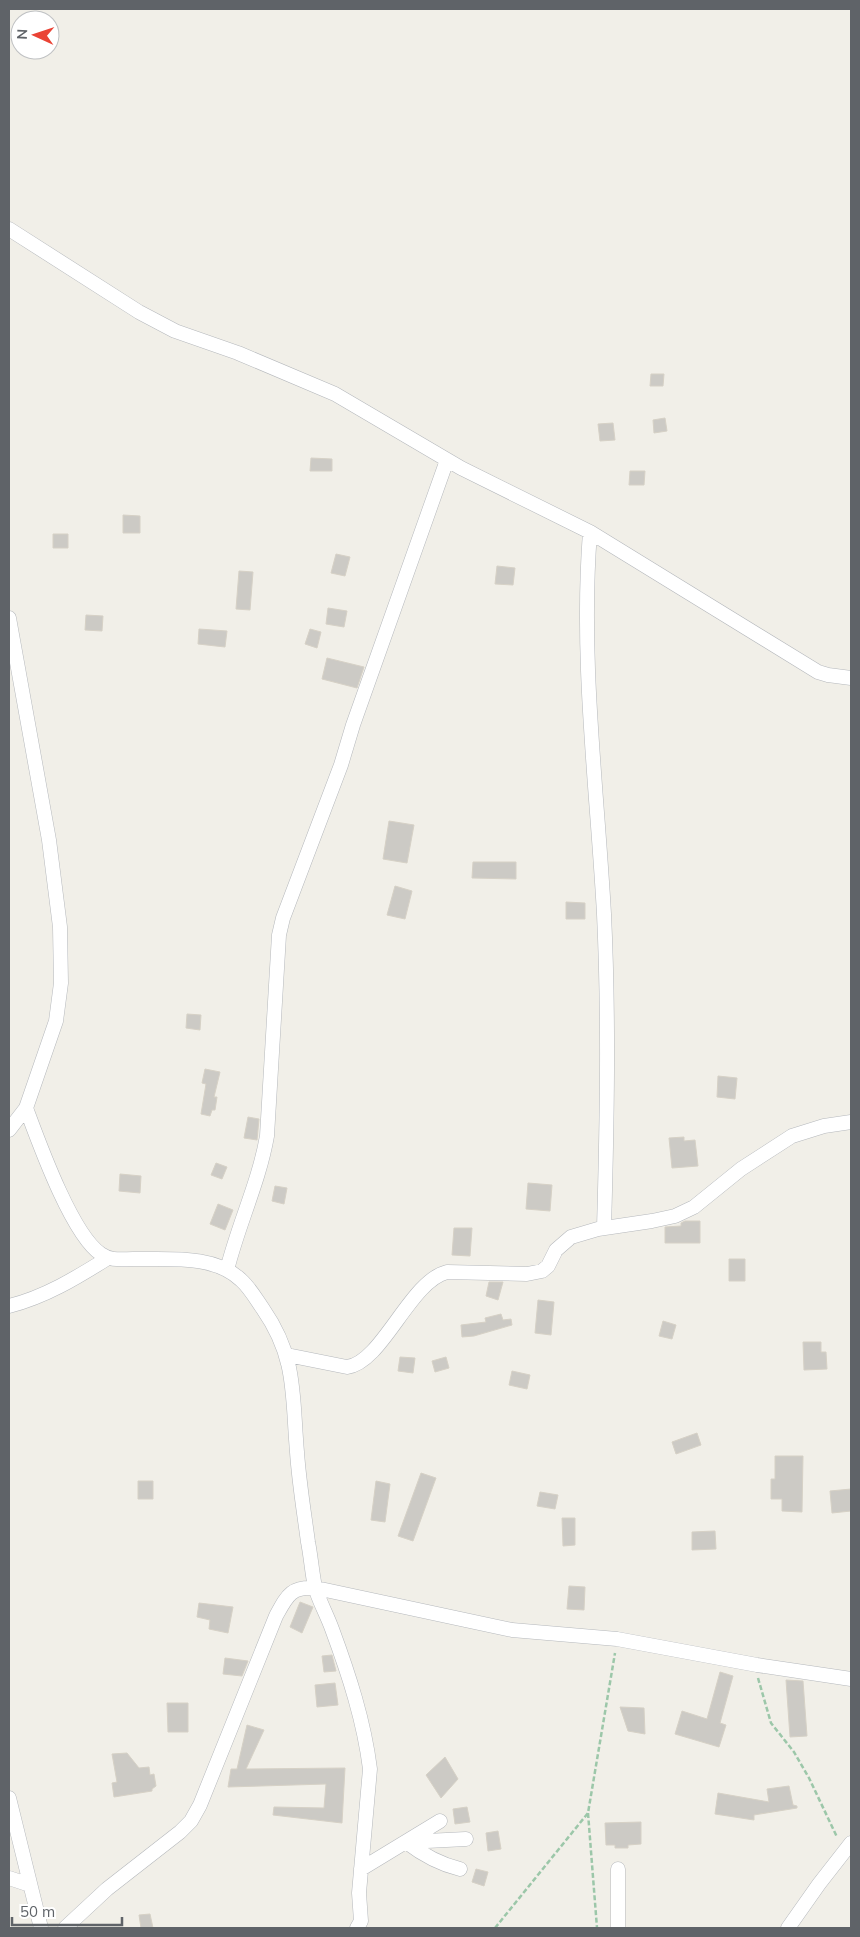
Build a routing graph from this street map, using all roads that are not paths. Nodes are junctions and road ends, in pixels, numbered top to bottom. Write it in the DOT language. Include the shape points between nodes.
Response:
graph roads {
  1 [pos="9,229"];
  2 [pos="447,460"];
  3 [pos="590,532"];
  4 [pos="9,618"];
  5 [pos="10,632"];
  6 [pos="851,678"];
  7 [pos="26,1108"];
  8 [pos="851,1122"];
  9 [pos="9,1130"];
  10 [pos="604,1228"];
  11 [pos="108,1258"];
  12 [pos="227,1270"];
  13 [pos="9,1306"];
  14 [pos="287,1356"];
  15 [pos="316,1588"];
  16 [pos="851,1679"];
  17 [pos="9,1798"];
  18 [pos="440,1821"];
  19 [pos="466,1839"];
  20 [pos="406,1842"];
  21 [pos="848,1847"];
  22 [pos="361,1869"];
  23 [pos="618,1869"];
  24 [pos="460,1870"];
  25 [pos="9,1878"];
  26 [pos="30,1885"];
  27 [pos="361,1926"];
  28 [pos="41,1928"];
  29 [pos="65,1928"];
  30 [pos="618,1928"];
  31 [pos="788,1928"];
  1 -- 2 [label="street" via="175,332 238,353 334,394"];
  2 -- 3 [label="street"];
  2 -- 12 [label="street" via="341,765 283,918 279,934 267,1136 263,1161"];
  3 -- 6 [label="street" via="818,672"];
  3 -- 10 [label="street" via="589,676 607,1004"];
  4 -- 5 [label="street"];
  5 -- 7 [label="street" via="49,840 60,927 61,983 56,1020"];
  7 -- 9 [label="street"];
  7 -- 11 [label="street" via="77,1225 93,1248"];
  8 -- 10 [label="street" via="792,1136 741,1169 694,1207 674,1216"];
  10 -- 14 [label="street" via="571,1237 556,1250 548,1266 536,1273 438,1274 426,1284 373,1350 354,1366"];
  11 -- 12 [label="street" via="196,1261"];
  11 -- 13 [label="street" via="69,1283"];
  12 -- 14 [label="street" via="242,1280 254,1296 278,1332"];
  14 -- 15 [label="street" via="292,1377 300,1483"];
  15 -- 16 [label="street" via="512,1630 618,1640"];
  15 -- 22 [label="street" via="357,1702 365,1736 370,1769"];
  15 -- 29 [label="street" via="303,1587 294,1591 276,1616 191,1821"];
  17 -- 26 [label="street"];
  18 -- 20 [label="street"];
  19 -- 20 [label="street"];
  20 -- 22 [label="street"];
  20 -- 24 [label="street" via="422,1854"];
  21 -- 31 [label="street"];
  22 -- 27 [label="street"];
  23 -- 30 [label="street"];
  25 -- 26 [label="street"];
  26 -- 28 [label="street"];
}
